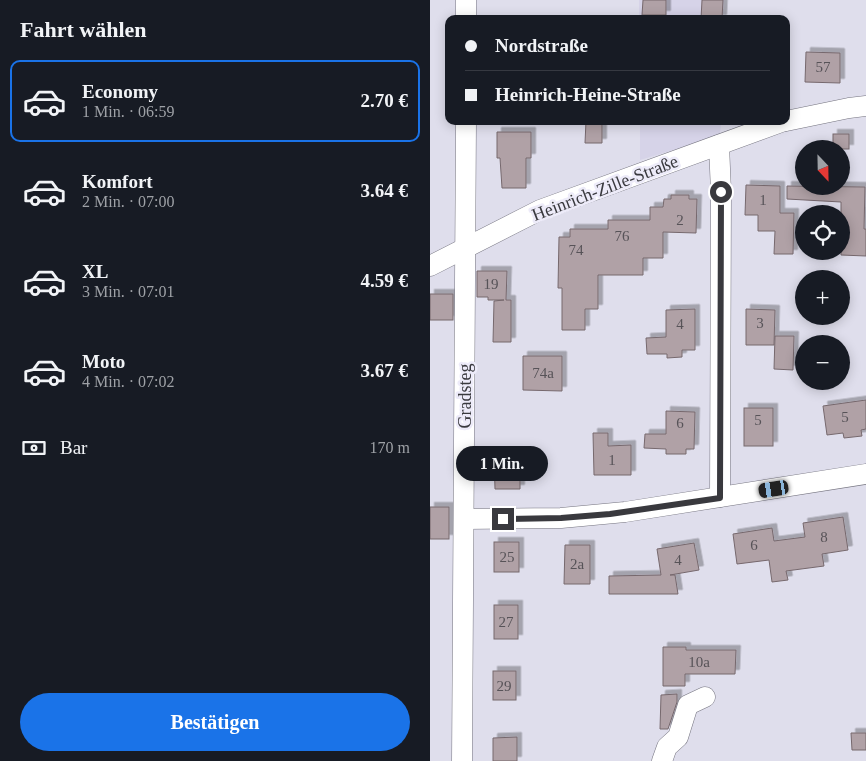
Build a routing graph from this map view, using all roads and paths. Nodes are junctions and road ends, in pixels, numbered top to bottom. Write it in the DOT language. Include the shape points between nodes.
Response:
graph roads {
  1 [pos="466,0"];
  2 [pos="466,15"];
  3 [pos="866,106"];
  4 [pos="790,120"];
  5 [pos="466,125"];
  6 [pos="774,125"];
  7 [pos="719,146"];
  8 [pos="466,248"];
  9 [pos="430,266"];
  10 [pos="866,474"];
  11 [pos="720,498"];
  12 [pos="464,519"];
  13 [pos="705,697"];
  14 [pos="462,761"];
  15 [pos="662,761"];
  1 -- 2 [label="street"];
  3 -- 4 [label="street, Heinrich-Zille-Straße"];
  5 -- 8 [label="street, Gradsteg"];
  6 -- 7 [label="street, Heinrich-Zille-Straße"];
  7 -- 8 [label="street, Heinrich-Zille-Straße" via="549,207"];
  7 -- 11 [label="street"];
  8 -- 9 [label="street, Heinrich-Zille-Straße"];
  8 -- 12 [label="street, Gradsteg"];
  10 -- 11 [label="street"];
  11 -- 12 [label="street" via="561,518"];
  12 -- 14 [label="street, Gradsteg"];
  13 -- 15 [label="street" via="688,705 678,737 667,747"];
}
